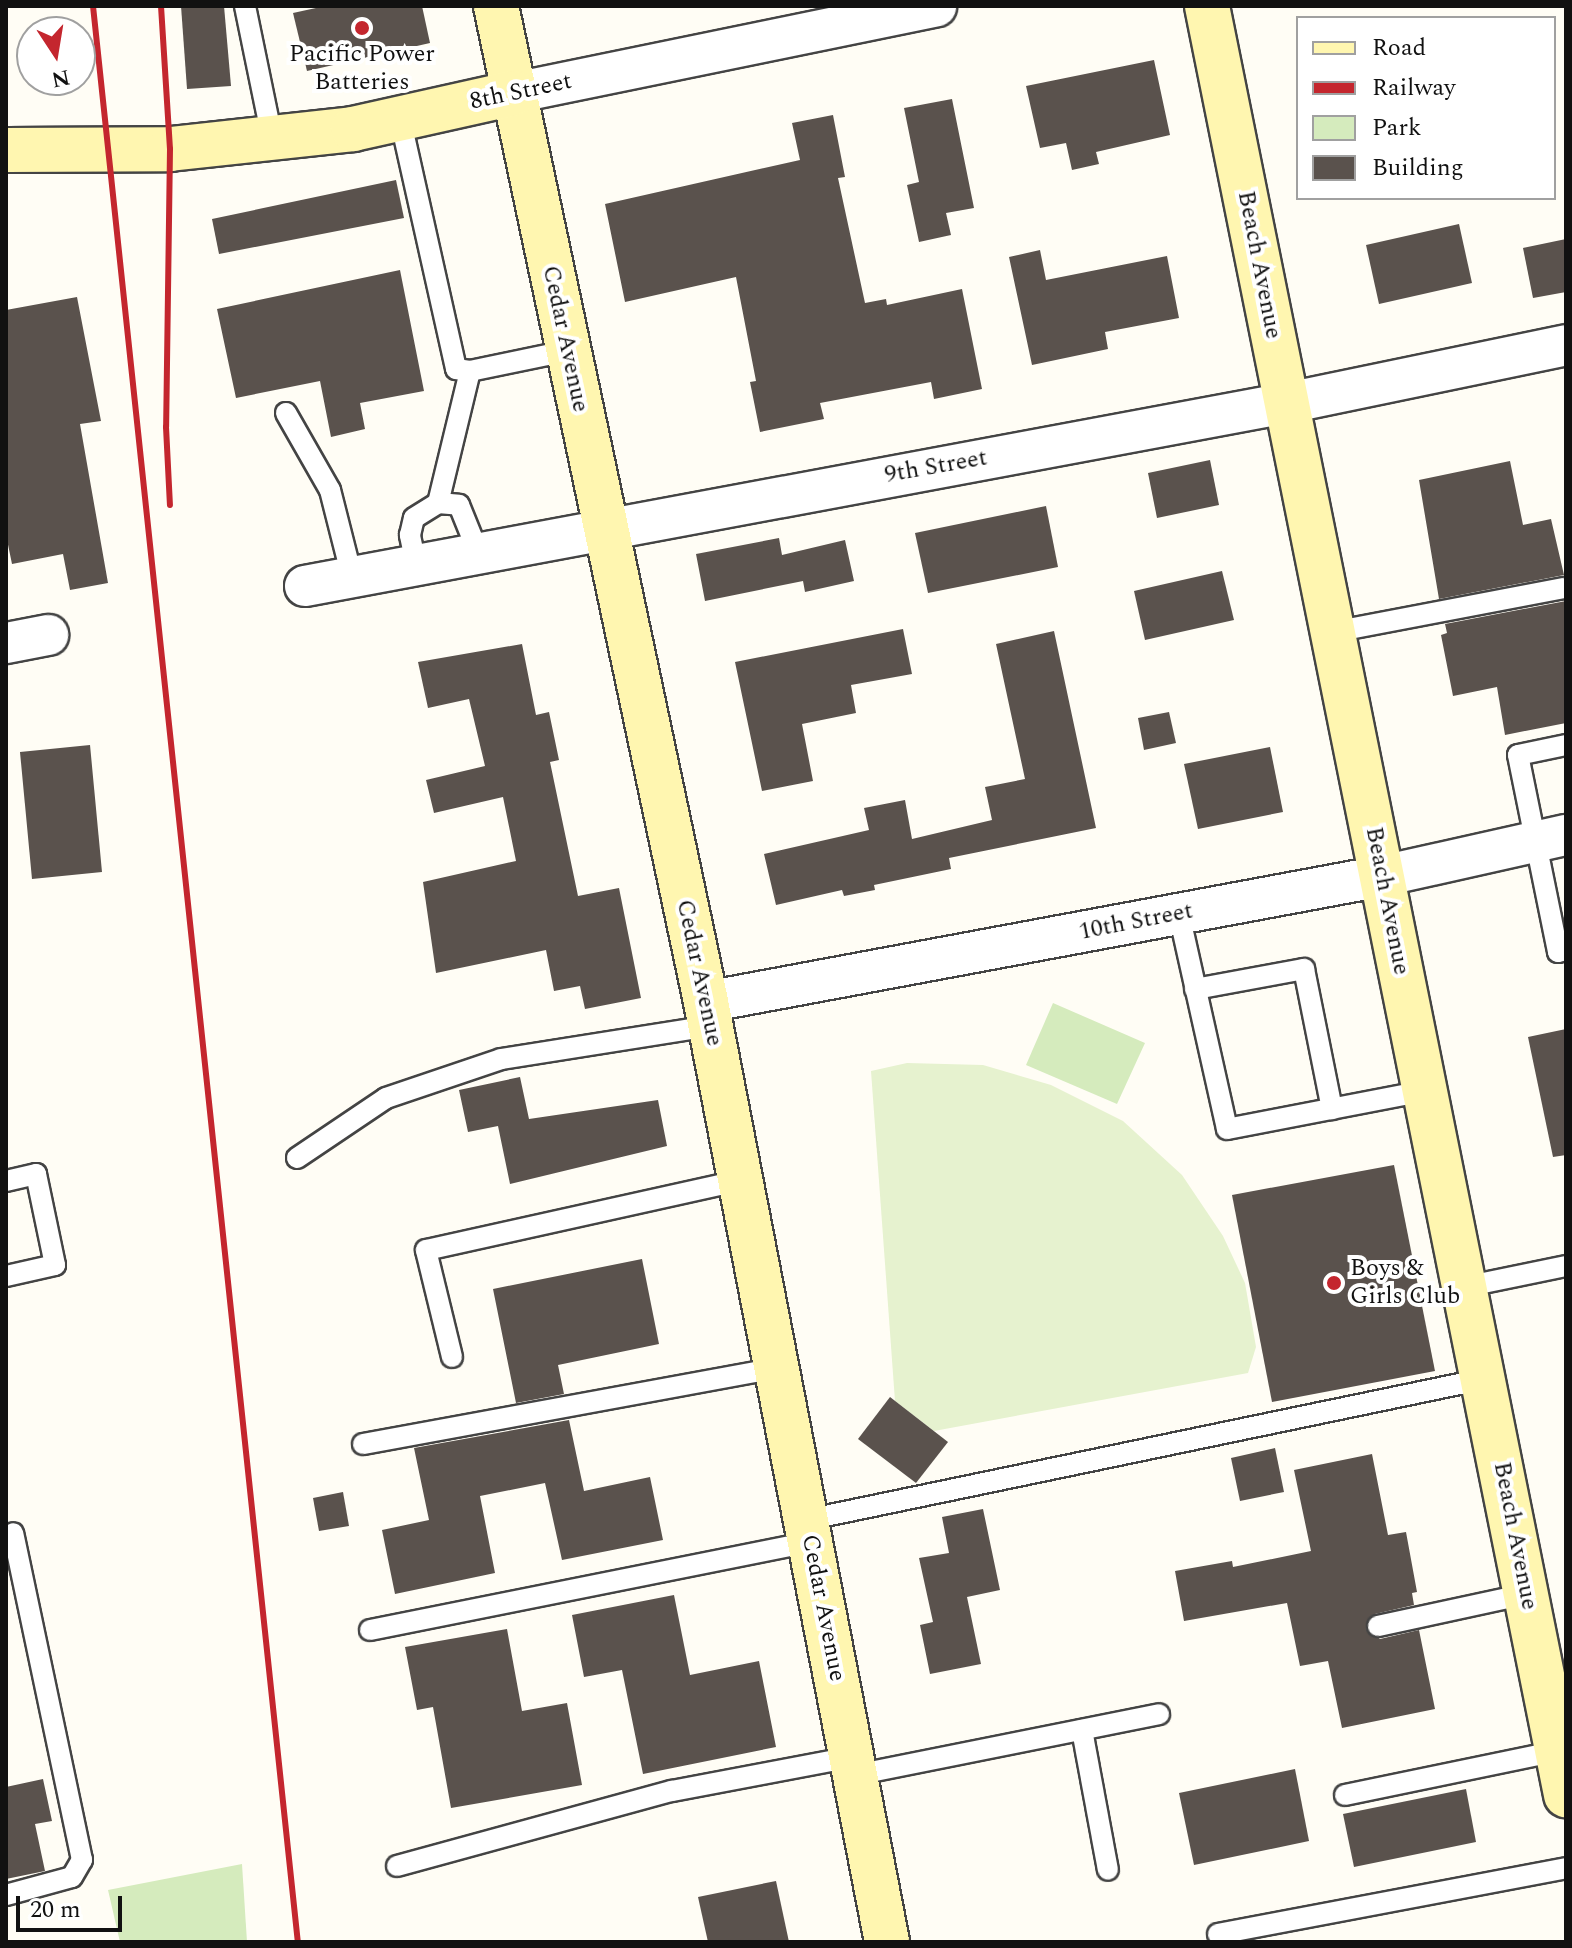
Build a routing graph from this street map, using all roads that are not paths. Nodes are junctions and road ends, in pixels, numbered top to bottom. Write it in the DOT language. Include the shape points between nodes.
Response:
graph roads {
  1 [pos="245,6"];
  2 [pos="496,6"];
  3 [pos="936,6"];
  4 [pos="1207,6"];
  5 [pos="848,14"];
  6 [pos="514,93"];
  7 [pos="400,118"];
  8 [pos="272,137"];
  9 [pos="6,150"];
  10 [pos="1566,345"];
  11 [pos="567,351"];
  12 [pos="470,371"];
  13 [pos="1287,403"];
  14 [pos="286,413"];
  15 [pos="438,503"];
  16 [pos="603,527"];
  17 [pos="478,552"];
  18 [pos="416,564"];
  19 [pos="352,577"];
  20 [pos="305,586"];
  21 [pos="1564,588"];
  22 [pos="1333,632"];
  23 [pos="48,635"];
  24 [pos="6,643"];
  25 [pos="1566,745"];
  26 [pos="1551,838"];
  27 [pos="1382,876"];
  28 [pos="1179,914"];
  29 [pos="1566,950"];
  30 [pos="1195,989"];
  31 [pos="708,1014"];
  32 [pos="1425,1091"];
  33 [pos="1332,1109"];
  34 [pos="297,1158"];
  35 [pos="741,1180"];
  36 [pos="6,1181"];
  37 [pos="1566,1266"];
  38 [pos="6,1276"];
  39 [pos="1464,1287"];
  40 [pos="452,1357"];
  41 [pos="778,1368"];
  42 [pos="1483,1379"];
  43 [pos="363,1444"];
  44 [pos="808,1531"];
  45 [pos="13,1533"];
  46 [pos="1526,1594"];
  47 [pos="1378,1626"];
  48 [pos="370,1630"];
  49 [pos="1554,1673"];
  50 [pos="1159,1714"];
  51 [pos="1082,1730"];
  52 [pos="1557,1751"];
  53 [pos="854,1766"];
  54 [pos="1345,1795"];
  55 [pos="1566,1795"];
  56 [pos="397,1866"];
  57 [pos="1566,1868"];
  58 [pos="1108,1870"];
  59 [pos="6,1895"];
  60 [pos="1218,1934"];
  61 [pos="887,1942"];
  1 -- 8 [label="lane"];
  2 -- 6 [label="street, Cedar Avenue"];
  3 -- 5 [label="street, 8th Street"];
  4 -- 13 [label="street, Beach Avenue"];
  5 -- 6 [label="street, 8th Street"];
  6 -- 7 [label="street, 8th Street"];
  6 -- 11 [label="street, Cedar Avenue"];
  7 -- 8 [label="street, 8th Street"];
  7 -- 12 [label="lane" via="456,369"];
  8 -- 9 [label="street, 8th Street" via="170,149"];
  10 -- 13 [label="street, 9th Street"];
  11 -- 12 [label="lane"];
  11 -- 16 [label="street, Cedar Avenue"];
  12 -- 15 [label="lane"];
  13 -- 16 [label="street, 9th Street"];
  13 -- 22 [label="street, Beach Avenue"];
  14 -- 19 [label="lane" via="330,490"];
  15 -- 17 [label="lane" via="459,505"];
  15 -- 18 [label="lane" via="414,518 410,535"];
  16 -- 17 [label="street, 9th Street"];
  16 -- 31 [label="street, Cedar Avenue"];
  17 -- 18 [label="street, 9th Street"];
  18 -- 19 [label="street, 9th Street"];
  19 -- 20 [label="street, 9th Street"];
  21 -- 22 [label="lane"];
  22 -- 27 [label="street, Beach Avenue"];
  23 -- 24 [label="street"];
  25 -- 26 [label="lane" via="1518,755"];
  26 -- 27 [label="street, 10th Street"];
  26 -- 29 [label="lane" via="1558,952"];
  27 -- 28 [label="street, 10th Street"];
  27 -- 32 [label="street, Beach Avenue"];
  28 -- 30 [label="lane"];
  28 -- 31 [label="street, 10th Street"];
  30 -- 33 [label="lane" via="1227,1129"];
  30 -- 33 [label="lane" via="1304,969"];
  31 -- 34 [label="lane" via="501,1059 386,1098"];
  31 -- 35 [label="street, Cedar Avenue"];
  32 -- 33 [label="lane"];
  32 -- 39 [label="street, Beach Avenue"];
  35 -- 40 [label="lane" via="426,1250"];
  35 -- 41 [label="street, Cedar Avenue"];
  36 -- 38 [label="lane" via="36,1174 55,1265"];
  37 -- 39 [label="lane"];
  39 -- 42 [label="street, Beach Avenue"];
  41 -- 43 [label="lane"];
  41 -- 44 [label="street, Cedar Avenue"];
  42 -- 44 [label="lane"];
  42 -- 46 [label="street, Beach Avenue"];
  44 -- 48 [label="lane"];
  44 -- 53 [label="street, Cedar Avenue"];
  45 -- 59 [label="lane" via="82,1860 72,1877"];
  46 -- 47 [label="lane"];
  46 -- 49 [label="street, Beach Avenue"];
  49 -- 52 [label="street, Beach Avenue"];
  50 -- 51 [label="lane"];
  51 -- 53 [label="lane"];
  51 -- 58 [label="lane"];
  52 -- 54 [label="lane"];
  52 -- 55 [label="street, Beach Avenue"];
  53 -- 56 [label="lane" via="672,1791"];
  53 -- 61 [label="street, Cedar Avenue"];
  57 -- 60 [label="lane"];
}
